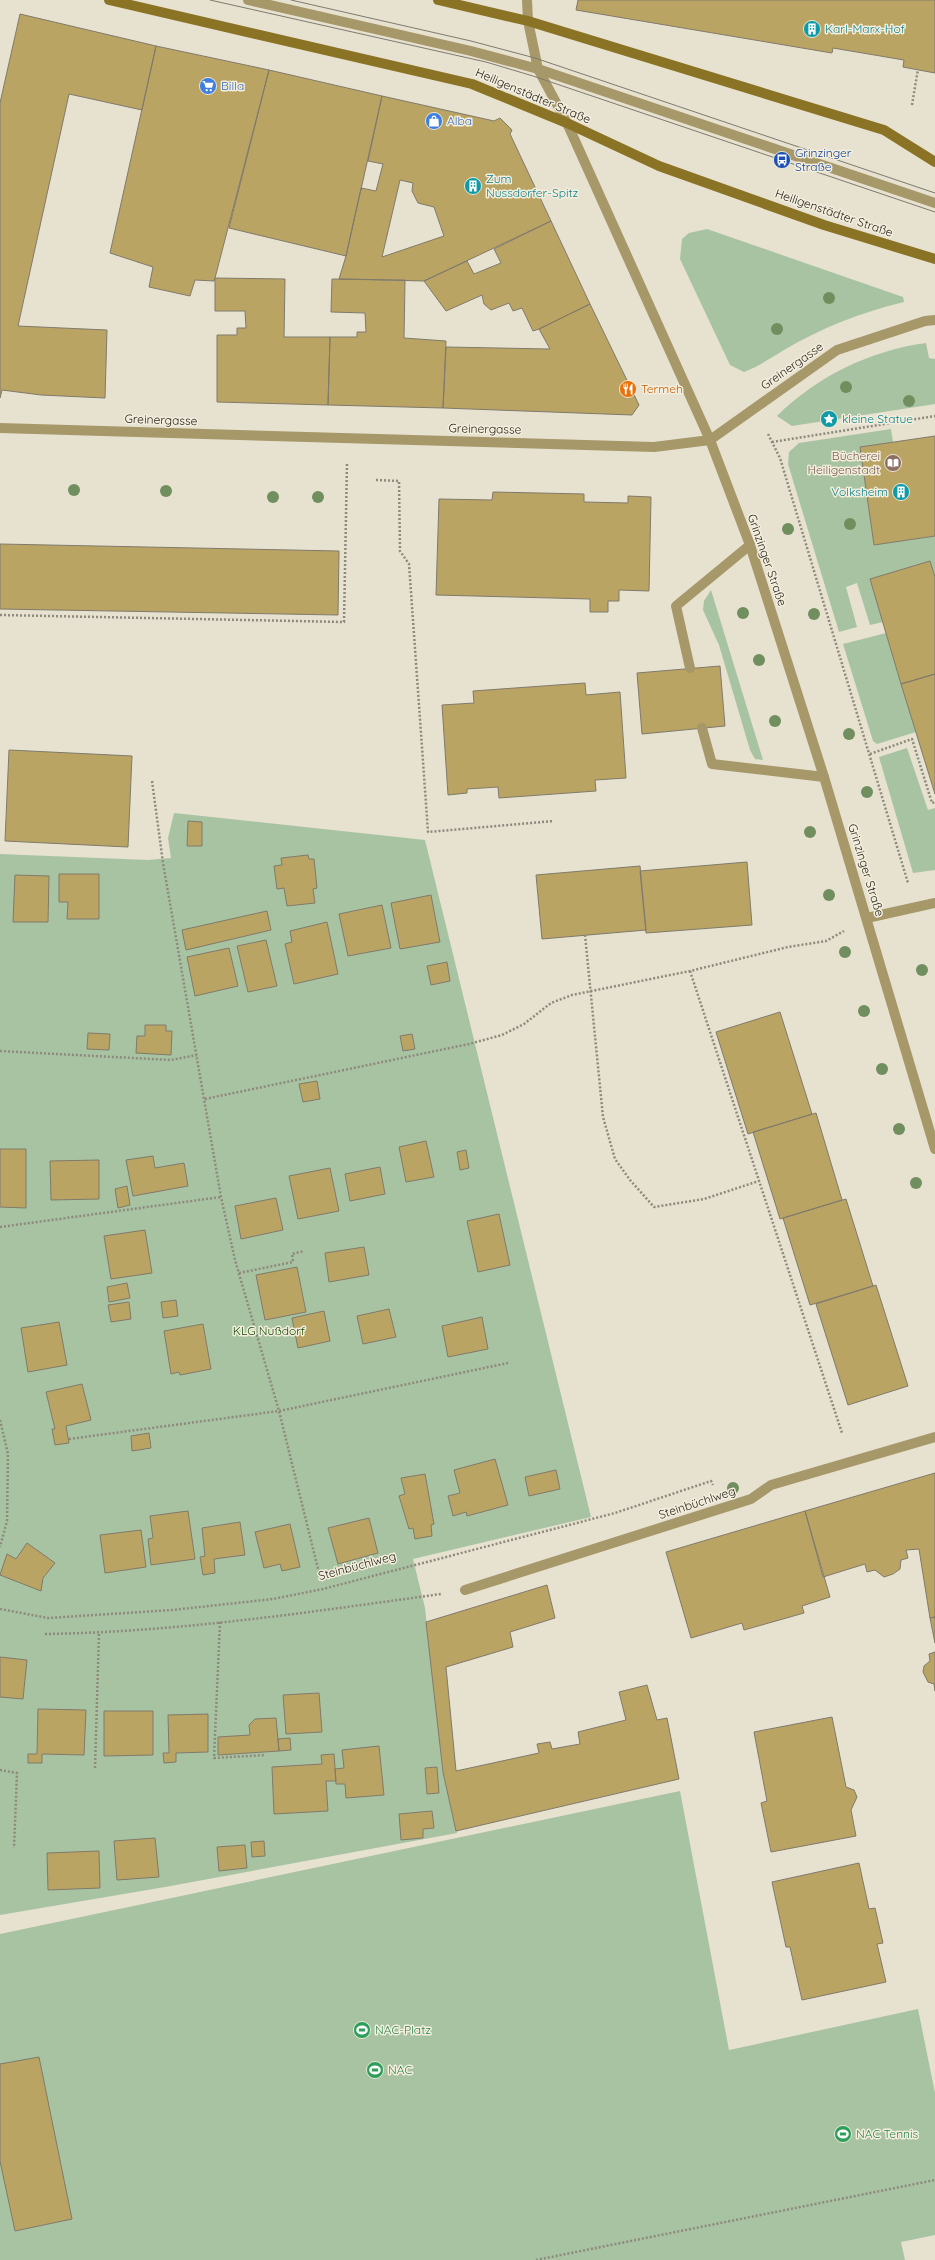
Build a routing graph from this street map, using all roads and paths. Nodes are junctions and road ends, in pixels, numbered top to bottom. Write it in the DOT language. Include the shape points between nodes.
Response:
graph roads {
  1 [pos="109,0"];
  2 [pos="248,0"];
  3 [pos="438,0"];
  4 [pos="527,0"];
  5 [pos="528,21"];
  6 [pos="538,68"];
  7 [pos="918,69"];
  8 [pos="912,105"];
  9 [pos="567,123"];
  10 [pos="935,162"];
  11 [pos="935,203"];
  12 [pos="935,259"];
  13 [pos="935,320"];
  14 [pos="935,416"];
  15 [pos="0,428"];
  16 [pos="768,434"];
  17 [pos="347,438"];
  18 [pos="710,440"];
  19 [pos="772,442"];
  20 [pos="376,480"];
  21 [pos="750,545"];
  22 [pos="0,615"];
  23 [pos="690,668"];
  24 [pos="702,728"];
  25 [pos="870,754"];
  26 [pos="824,777"];
  27 [pos="152,781"];
  28 [pos="935,802"];
  29 [pos="554,821"];
  30 [pos="935,903"];
  31 [pos="915,906"];
  32 [pos="867,918"];
  33 [pos="585,935"];
  34 [pos="690,971"];
  35 [pos="590,991"];
  36 [pos="0,1051"];
  37 [pos="197,1055"];
  38 [pos="205,1099"];
  39 [pos="935,1149"];
  40 [pos="759,1181"];
  41 [pos="221,1197"];
  42 [pos="0,1227"];
  43 [pos="304,1251"];
  44 [pos="239,1273"];
  45 [pos="508,1363"];
  46 [pos="278,1411"];
  47 [pos="0,1420"];
  48 [pos="842,1433"];
  49 [pos="935,1437"];
  50 [pos="69,1439"];
  51 [pos="711,1481"];
  52 [pos="0,1547"];
  53 [pos="320,1577"];
  54 [pos="465,1590"];
  55 [pos="0,1609"];
  56 [pos="220,1622"];
  57 [pos="100,1633"];
  58 [pos="45,1634"];
  59 [pos="265,1755"];
  60 [pos="95,1768"];
  61 [pos="0,1770"];
  62 [pos="14,1848"];
  63 [pos="935,2180"];
  64 [pos="536,2260"];
  1 -- 9 [label="main road, Heiligenstädter Straße" via="472,84"];
  2 -- 6 [label="street"];
  3 -- 5 [label="main road"];
  4 -- 5 [label="street, Grinzinger Straße"];
  5 -- 6 [label="street, Grinzinger Straße"];
  5 -- 10 [label="main road" via="884,130"];
  6 -- 9 [label="street, Grinzinger Straße"];
  6 -- 11 [label="street"];
  7 -- 8 [label="path"];
  9 -- 12 [label="main road, Heiligenstädter Straße" via="659,166 824,225"];
  9 -- 18 [label="street, Grinzinger Straße"];
  13 -- 18 [label="street, Greinergasse" via="837,350"];
  14 -- 19 [label="path"];
  15 -- 17 [label="street, Greinergasse"];
  16 -- 19 [label="path"];
  17 -- 18 [label="street, Greinergasse" via="654,446"];
  17 -- 22 [label="path" via="344,622"];
  18 -- 21 [label="street, Grinzinger Straße"];
  19 -- 25 [label="path" via="782,466"];
  20 -- 29 [label="path" via="399,481 400,551 409,564 428,832"];
  21 -- 23 [label="street" via="676,606"];
  21 -- 26 [label="street, Grinzinger Straße"];
  24 -- 26 [label="street" via="712,764"];
  25 -- 28 [label="path" via="912,739 932,802"];
  25 -- 31 [label="path"];
  26 -- 32 [label="street, Grinzinger Straße"];
  27 -- 37 [label="path" via="163,862"];
  30 -- 31 [label="street"];
  31 -- 32 [label="street"];
  32 -- 34 [label="path" via="826,941 788,947"];
  32 -- 39 [label="street, Grinzinger Straße"];
  33 -- 35 [label="path"];
  34 -- 35 [label="path"];
  34 -- 40 [label="path"];
  35 -- 38 [label="path" via="572,994 551,1003 524,1024 502,1035"];
  35 -- 40 [label="path" via="603,1117 615,1158 654,1207 704,1199"];
  36 -- 37 [label="path" via="171,1060"];
  37 -- 38 [label="path"];
  38 -- 41 [label="path"];
  40 -- 48 [label="path"];
  41 -- 42 [label="path"];
  41 -- 44 [label="path"];
  43 -- 44 [label="path" via="292,1254 293,1262"];
  44 -- 46 [label="path"];
  45 -- 46 [label="path"];
  46 -- 50 [label="path"];
  46 -- 53 [label="path"];
  47 -- 52 [label="path" via="8,1454 7,1521"];
  49 -- 54 [label="street, Steinbüchlweg" via="771,1485 751,1499"];
  51 -- 55 [label="path, Steinbüchlweg" via="615,1513 323,1589 273,1599 172,1610 48,1618"];
  54 -- 56 [label="path" via="328,1610"];
  56 -- 57 [label="path"];
  56 -- 59 [label="path" via="214,1758"];
  57 -- 58 [label="path"];
  57 -- 60 [label="path"];
  61 -- 62 [label="path" via="17,1773"];
  63 -- 64 [label="path"];
}
